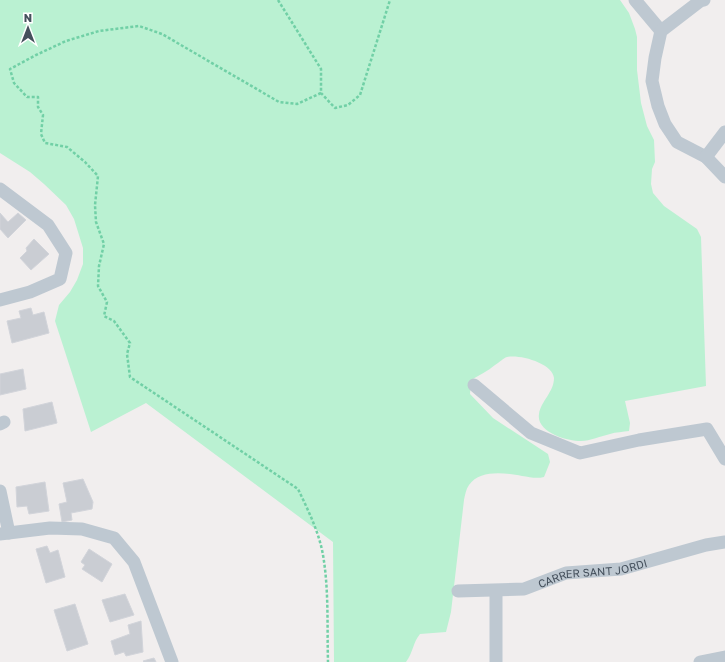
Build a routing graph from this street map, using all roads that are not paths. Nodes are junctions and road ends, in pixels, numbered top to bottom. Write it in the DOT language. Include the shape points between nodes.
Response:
graph roads {
  1 [pos="635,0"];
  2 [pos="704,0"];
  3 [pos="661,31"];
  4 [pos="725,132"];
  5 [pos="706,157"];
  6 [pos="725,177"];
  7 [pos="0,189"];
  8 [pos="0,300"];
  9 [pos="474,385"];
  10 [pos="725,459"];
  11 [pos="0,491"];
  12 [pos="5,534"];
  13 [pos="725,542"];
  14 [pos="458,591"];
  15 [pos="496,591"];
  16 [pos="725,656"];
  17 [pos="172,661"];
  18 [pos="496,662"];
  19 [pos="700,662"];
  1 -- 3 [label="street"];
  2 -- 3 [label="street"];
  3 -- 5 [label="street" via="652,80 658,106 665,124 677,142"];
  4 -- 5 [label="street"];
  5 -- 6 [label="street"];
  7 -- 8 [label="street" via="48,225 66,253 60,279 30,292"];
  9 -- 10 [label="street" via="531,433 580,453 707,429"];
  11 -- 12 [label="street"];
  12 -- 17 [label="street" via="50,528 82,529 114,538 134,562"];
  13 -- 15 [label="street, CARRER SANT JORDI" via="621,569 566,573 524,589"];
  14 -- 15 [label="street, CARRER SANT JORDI"];
  15 -- 18 [label="street"];
  16 -- 19 [label="street"];
}
